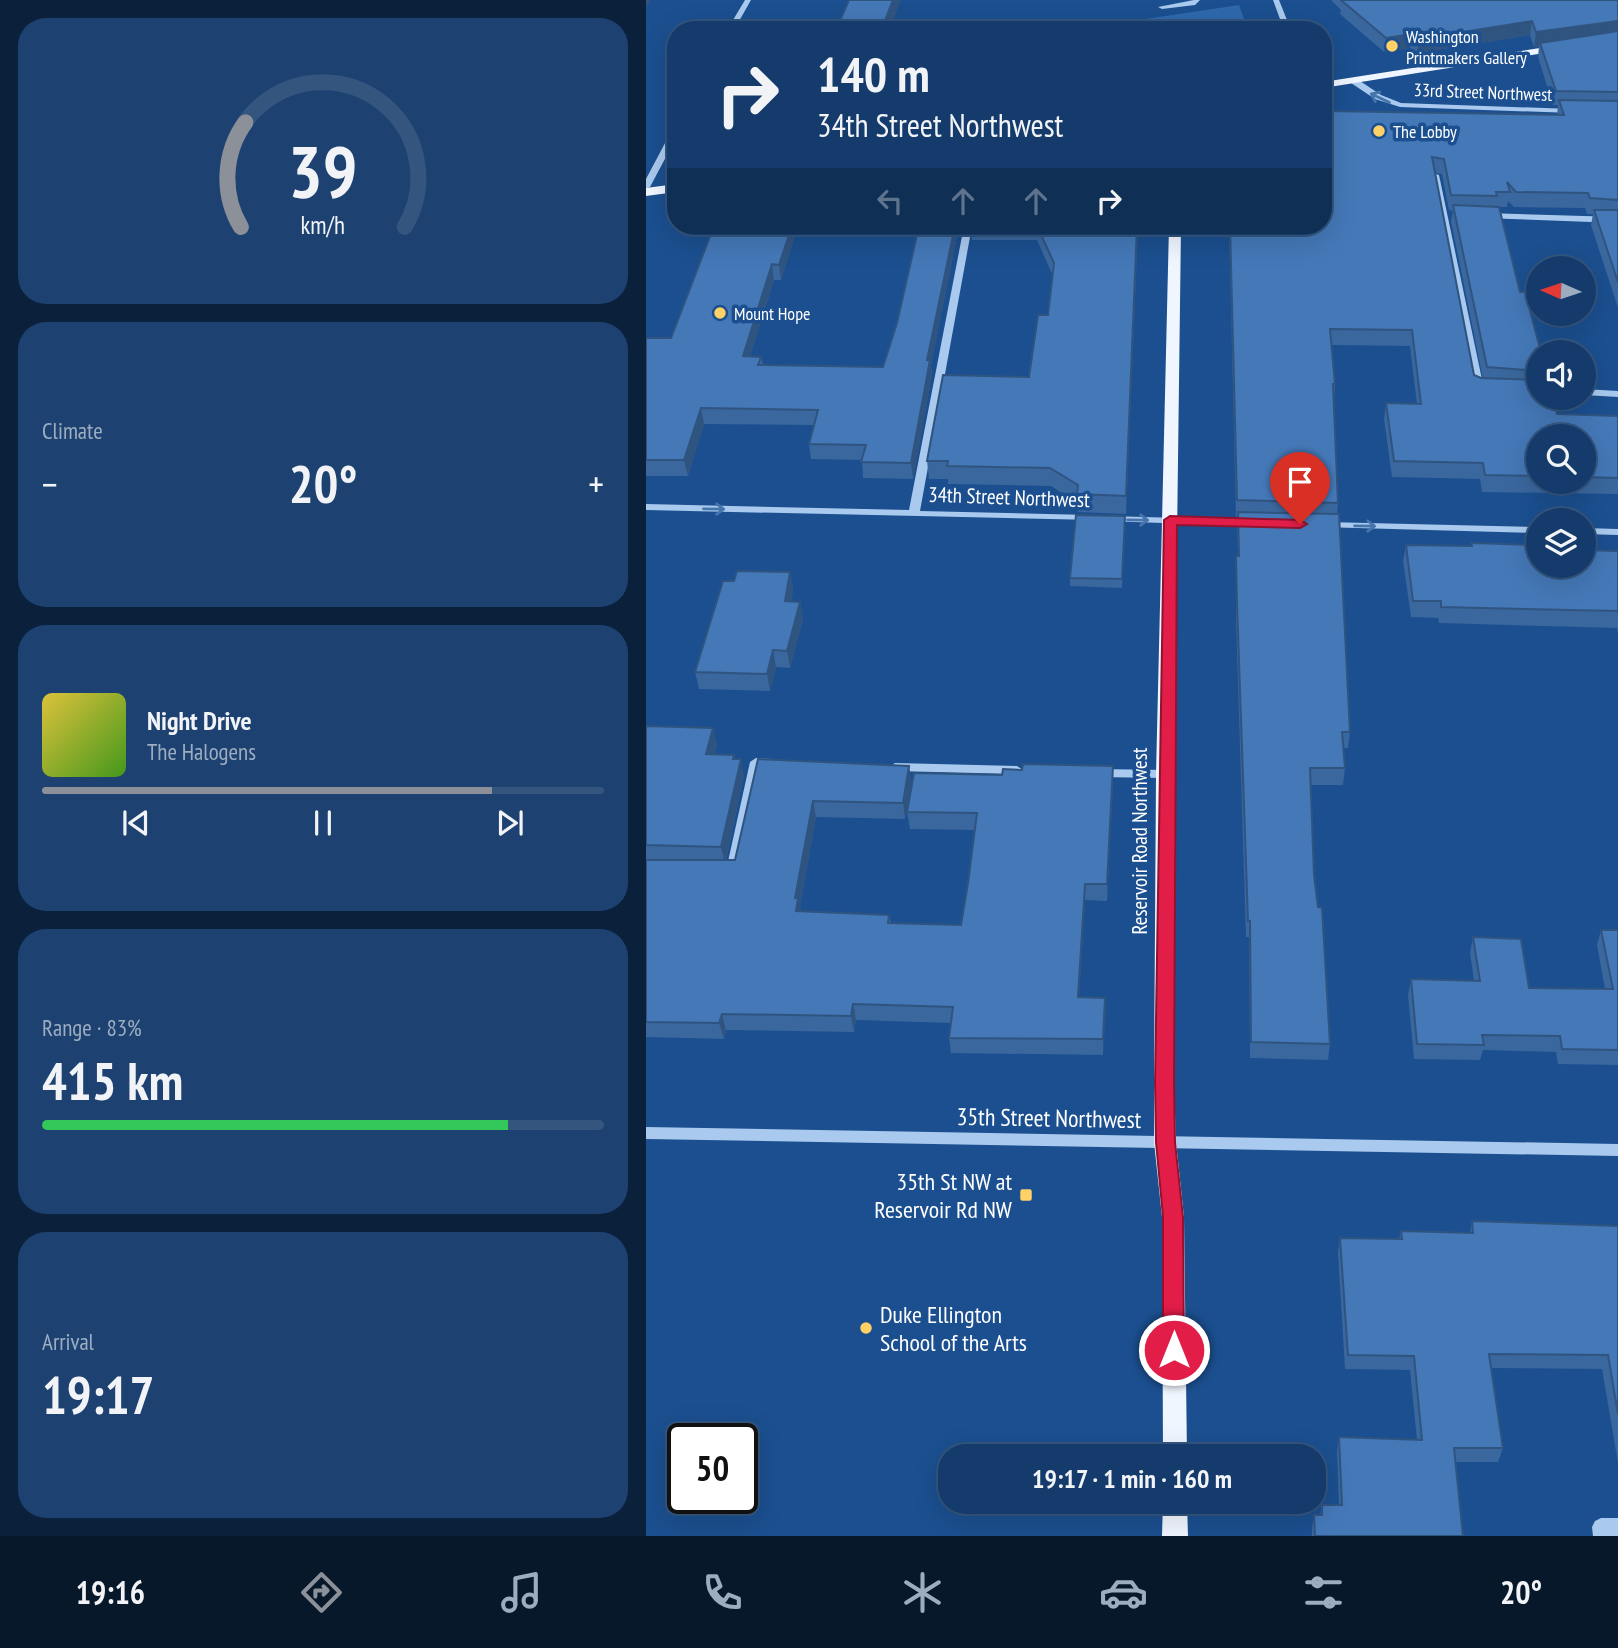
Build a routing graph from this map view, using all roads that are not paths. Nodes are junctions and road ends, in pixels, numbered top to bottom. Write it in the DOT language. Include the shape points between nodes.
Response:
graph roads {
  1 [pos="748,0"];
  2 [pos="1197,0"];
  3 [pos="1276,0"];
  4 [pos="1162,6"];
  5 [pos="736,21"];
  6 [pos="1284,21"];
  7 [pos="1577,45"];
  8 [pos="1354,81"];
  9 [pos="1332,84"];
  10 [pos="1578,111"];
  11 [pos="667,148"];
  12 [pos="1435,175"];
  13 [pos="667,189"];
  14 [pos="646,190"];
  15 [pos="1443,215"];
  16 [pos="1457,216"];
  17 [pos="1470,216"];
  18 [pos="1618,220"];
  19 [pos="966,235"];
  20 [pos="1175,235"];
  21 [pos="1490,389"];
  22 [pos="1596,393"];
  23 [pos="1618,394"];
  24 [pos="646,507"];
  25 [pos="914,514"];
  26 [pos="1170,520"];
  27 [pos="1263,523"];
  28 [pos="1318,524"];
  29 [pos="1526,530"];
  30 [pos="1596,531"];
  31 [pos="1618,532"];
  32 [pos="783,763"];
  33 [pos="879,766"];
  34 [pos="1029,771"];
  35 [pos="1084,772"];
  36 [pos="1165,775"];
  37 [pos="707,870"];
  38 [pos="646,1133"];
  39 [pos="1165,1142"];
  40 [pos="1618,1150"];
  41 [pos="1175,1444"];
  42 [pos="1175,1514"];
  43 [pos="1618,1527"];
  44 [pos="1175,1536"];
  45 [pos="1602,1536"];
  1 -- 5 [label="street"];
  2 -- 4 [label="street"];
  3 -- 6 [label="street"];
  7 -- 8 [label="main road"];
  8 -- 9 [label="main road"];
  10 -- 8 [label="street, 33rd Street Northwest, one-way" via="1400,105"];
  11 -- 14 [label="street"];
  12 -- 15 [label="street"];
  13 -- 14 [label="main road"];
  15 -- 16 [label="street"];
  15 -- 21 [label="street" via="1478,388"];
  17 -- 18 [label="street"];
  19 -- 25 [label="street"];
  20 -- 26 [label="main road, Reservoir Road Northwest"];
  22 -- 23 [label="street"];
  24 -- 25 [label="street, 34th Street Northwest, one-way"];
  25 -- 26 [label="street, 34th Street Northwest, one-way"];
  26 -- 27 [label="street, 34th Street Northwest"];
  26 -- 36 [label="main road, Reservoir Road Northwest"];
  28 -- 29 [label="street, one-way"];
  30 -- 31 [label="street"];
  32 -- 37 [label="street" via="756,762 732,871"];
  33 -- 34 [label="street"];
  35 -- 36 [label="street"];
  36 -- 39 [label="main road, Reservoir Road Northwest"];
  38 -- 39 [label="street, 35th Street Northwest"];
  39 -- 40 [label="street, 35th Street Northwest"];
  39 -- 41 [label="main road, Reservoir Road Northwest" via="1173,1217"];
  42 -- 44 [label="main road"];
  43 -- 45 [label="street" via="1601,1527"];
}
